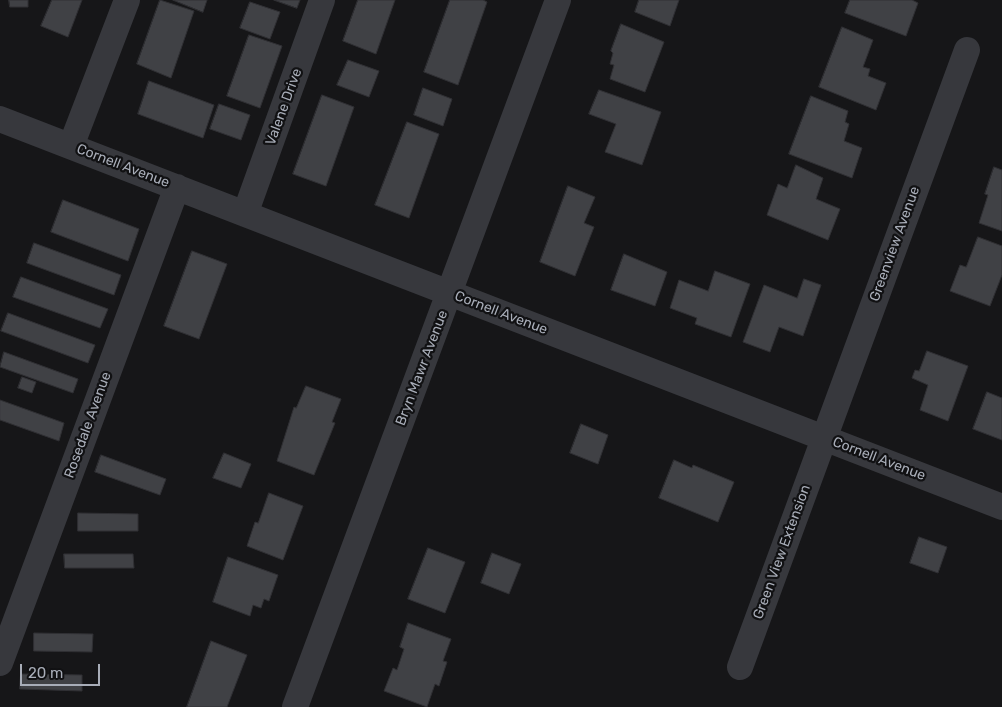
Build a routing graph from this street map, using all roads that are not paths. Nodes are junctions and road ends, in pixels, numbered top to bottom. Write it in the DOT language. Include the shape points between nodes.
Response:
graph roads {
  1 [pos="127,0"];
  2 [pos="322,0"];
  3 [pos="558,0"];
  4 [pos="968,50"];
  5 [pos="0,119"];
  6 [pos="71,146"];
  7 [pos="177,187"];
  8 [pos="245,214"];
  9 [pos="450,293"];
  10 [pos="823,438"];
  11 [pos="1002,507"];
  12 [pos="0,663"];
  13 [pos="740,667"];
  14 [pos="295,707"];
  1 -- 6 [label="street"];
  2 -- 8 [label="street, Valene Drive"];
  3 -- 9 [label="street, Bryn Mawr Avenue"];
  4 -- 10 [label="street, Greenview Avenue"];
  5 -- 6 [label="street, Cornell Avenue"];
  6 -- 7 [label="street, Cornell Avenue"];
  7 -- 8 [label="street, Cornell Avenue"];
  7 -- 12 [label="street, Rosedale Avenue"];
  8 -- 9 [label="street, Cornell Avenue"];
  9 -- 10 [label="street, Cornell Avenue"];
  9 -- 14 [label="street, Bryn Mawr Avenue"];
  10 -- 11 [label="street, Cornell Avenue"];
  10 -- 13 [label="street, Green View Extension"];
}
